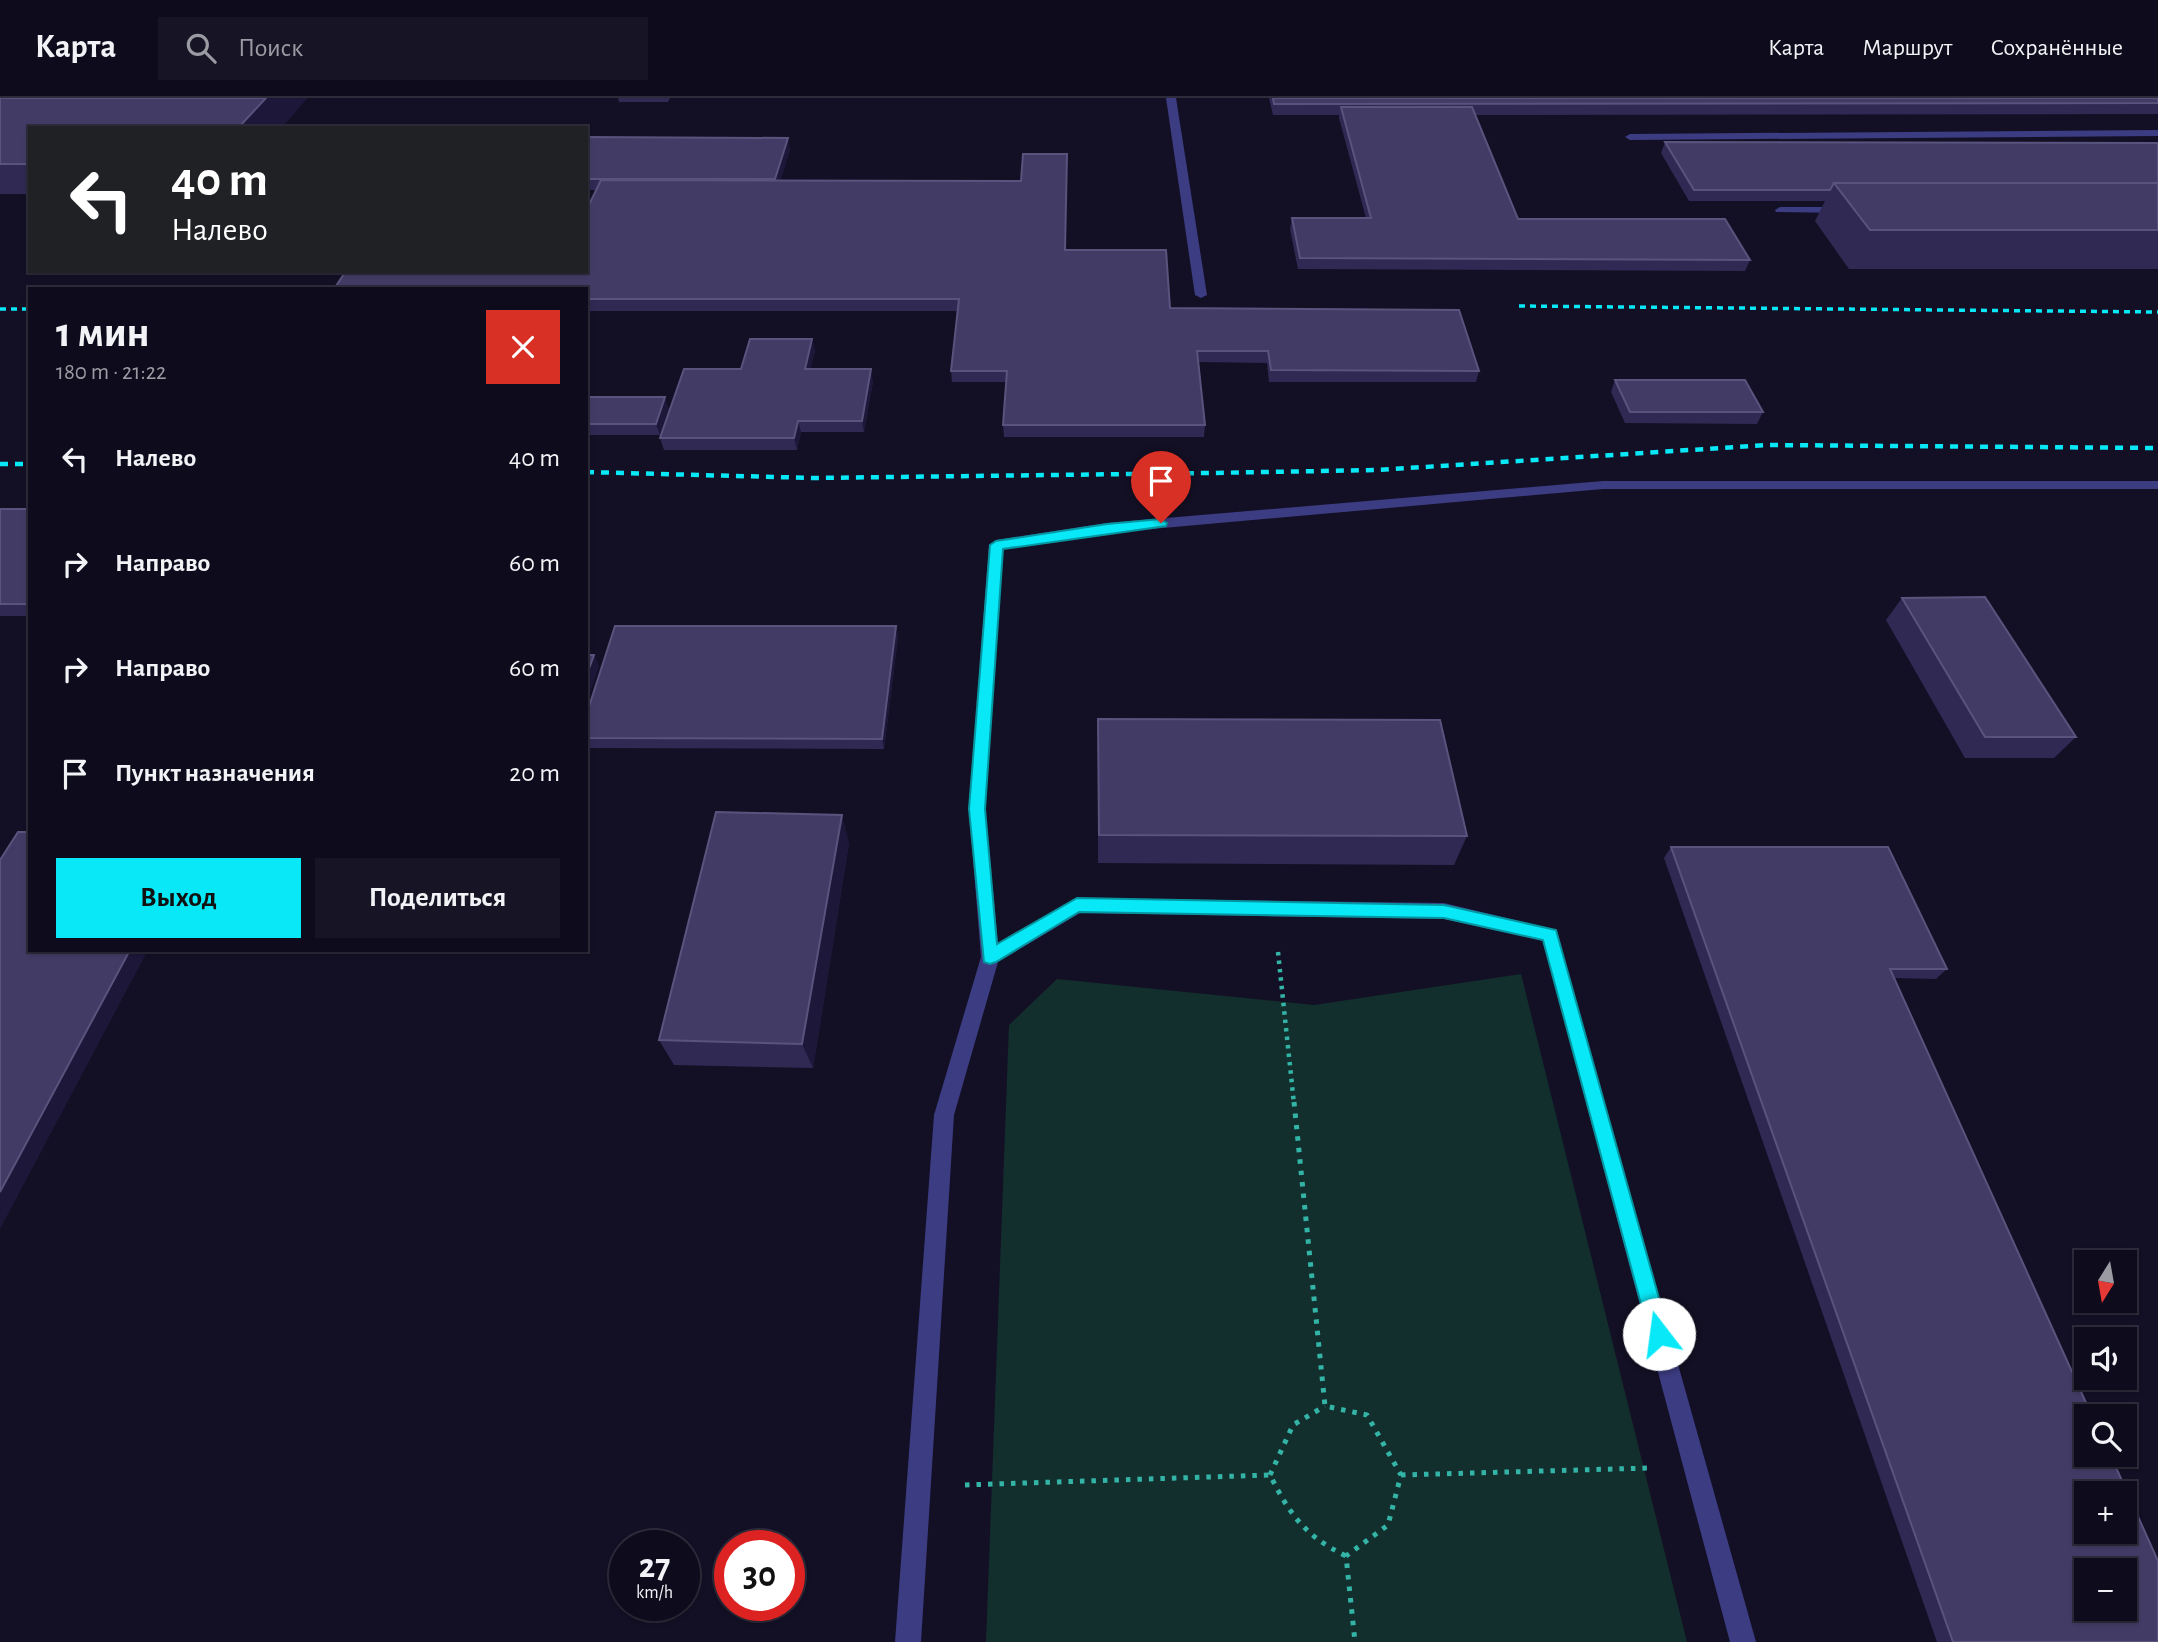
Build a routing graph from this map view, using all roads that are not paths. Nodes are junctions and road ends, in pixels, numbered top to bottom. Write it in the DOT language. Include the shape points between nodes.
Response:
graph roads {
  1 [pos="1171,98"];
  2 [pos="2158,133"];
  3 [pos="1630,137"];
  4 [pos="1780,210"];
  5 [pos="1861,210"];
  6 [pos="1201,295"];
  7 [pos="2158,485"];
  8 [pos="990,957"];
  9 [pos="908,1642"];
  10 [pos="1743,1642"];
  1 -- 6 [label="street"];
  2 -- 3 [label="street"];
  4 -- 5 [label="street"];
  7 -- 8 [label="street" via="1603,485 1107,528 996,545 977,809"];
  8 -- 9 [label="street" via="944,1115"];
  8 -- 10 [label="street" via="1077,905 1444,911 1550,935"];
}
